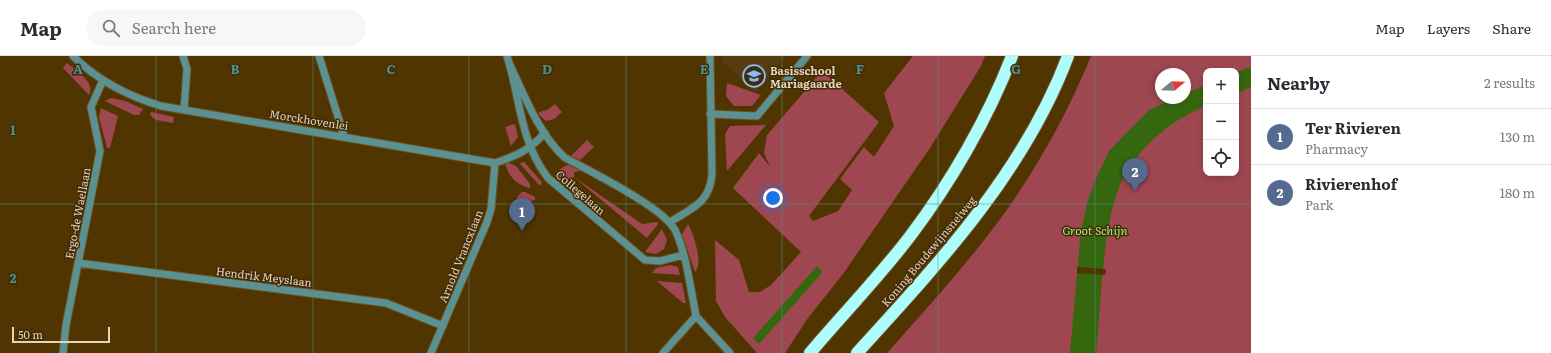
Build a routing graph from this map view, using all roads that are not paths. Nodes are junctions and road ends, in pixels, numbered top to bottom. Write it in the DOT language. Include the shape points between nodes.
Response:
graph roads {
  1 [pos="74,56"];
  2 [pos="183,56"];
  3 [pos="319,56"];
  4 [pos="710,56"];
  5 [pos="807,56"];
  6 [pos="1012,56"];
  7 [pos="1068,56"];
  8 [pos="508,60"];
  9 [pos="103,80"];
  10 [pos="184,110"];
  11 [pos="710,114"];
  12 [pos="545,133"];
  13 [pos="344,136"];
  14 [pos="530,148"];
  15 [pos="495,163"];
  16 [pos="670,222"];
  17 [pos="683,255"];
  18 [pos="78,263"];
  19 [pos="696,316"];
  20 [pos="442,326"];
  21 [pos="63,353"];
  22 [pos="431,353"];
  23 [pos="662,353"];
  24 [pos="730,353"];
  25 [pos="810,353"];
  26 [pos="857,353"];
  1 -- 9 [label="street, Morckhovenlei"];
  2 -- 10 [label="street" via="186,69"];
  3 -- 13 [label="street"];
  4 -- 11 [label="street"];
  5 -- 11 [label="street" via="756,116"];
  6 -- 25 [label="highway" via="976,132 935,201 910,236"];
  7 -- 26 [label="highway, Koning Boudewijnsnelweg" via="1031,133 992,194 964,231"];
  8 -- 12 [label="street, Collegelaan"];
  8 -- 14 [label="street, Collegelaan"];
  9 -- 10 [label="street, Morckhovenlei" via="144,100"];
  9 -- 18 [label="street, Ergo-de Waellaan" via="91,107 100,151"];
  10 -- 13 [label="street, Morckhovenlei"];
  11 -- 16 [label="street" via="712,174 709,190 700,204"];
  12 -- 14 [label="street, Morckhovenlei"];
  12 -- 16 [label="street, Collegelaan" via="564,157 617,186"];
  13 -- 15 [label="street, Morckhovenlei"];
  14 -- 15 [label="street, Morckhovenlei"];
  14 -- 17 [label="street, Collegelaan" via="548,178 638,256 652,262"];
  15 -- 20 [label="street, Arnold Vrancxlaan" via="487,222"];
  16 -- 17 [label="street"];
  17 -- 19 [label="street"];
  18 -- 20 [label="street, Hendrik Meyslaan" via="386,303"];
  18 -- 21 [label="street, Ergo-de Waellaan"];
  19 -- 23 [label="street"];
  19 -- 24 [label="street"];
  20 -- 22 [label="street, Arnold Vrancxlaan"];
}
